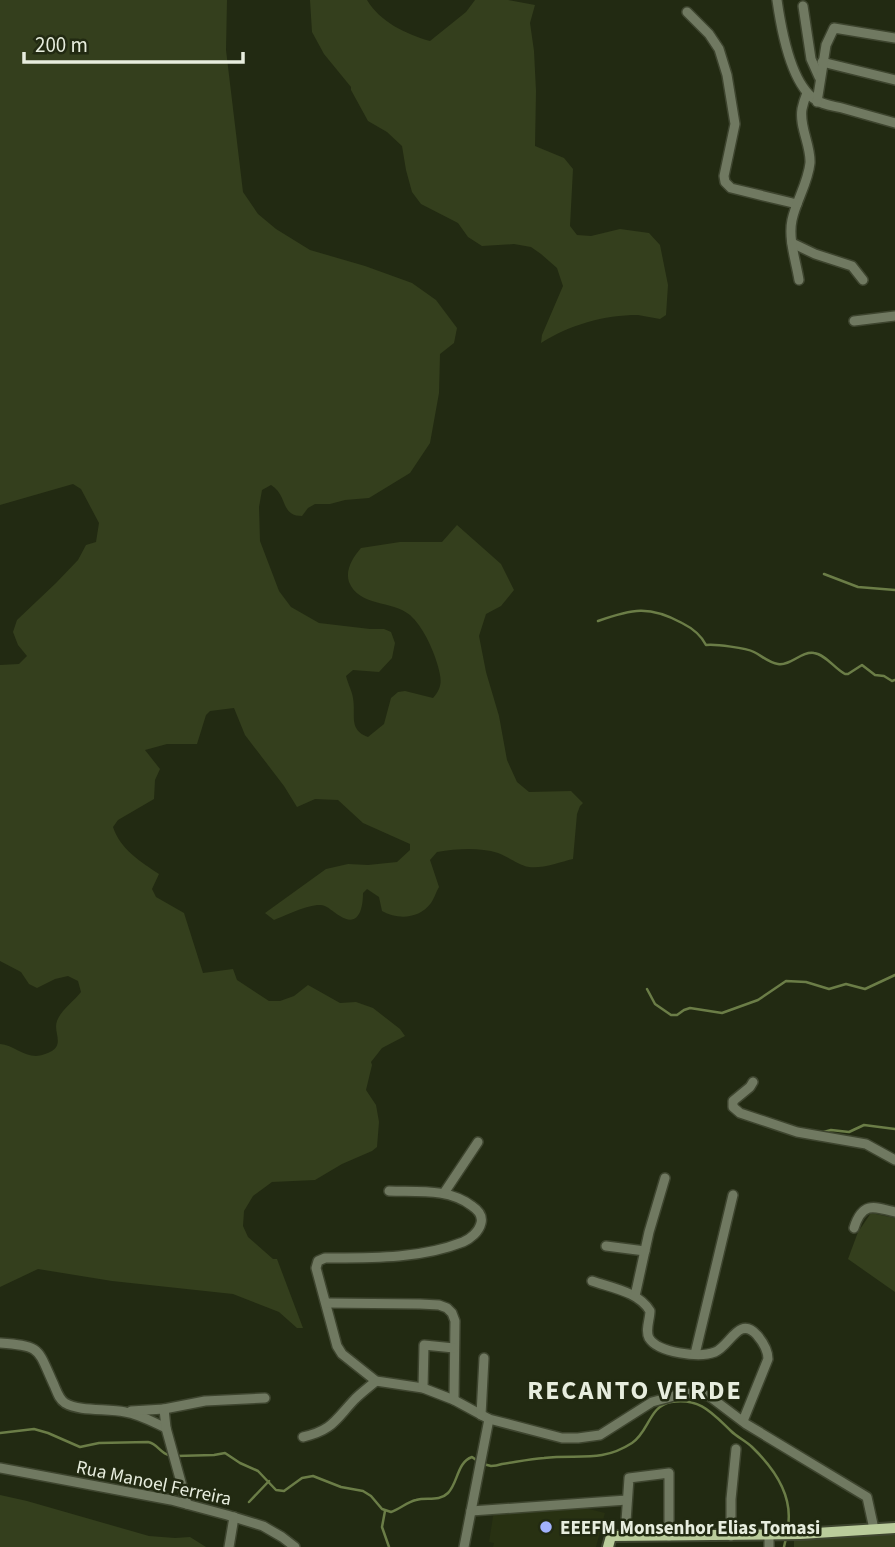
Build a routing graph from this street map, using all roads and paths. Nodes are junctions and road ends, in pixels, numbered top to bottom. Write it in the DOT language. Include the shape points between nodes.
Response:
graph roads {
  1 [pos="777,0"];
  2 [pos="803,5"];
  3 [pos="687,12"];
  4 [pos="895,38"];
  5 [pos="822,62"];
  6 [pos="820,78"];
  7 [pos="895,80"];
  8 [pos="807,93"];
  9 [pos="817,102"];
  10 [pos="895,123"];
  11 [pos="797,204"];
  12 [pos="793,243"];
  13 [pos="799,280"];
  14 [pos="863,280"];
  15 [pos="895,316"];
  16 [pos="854,321"];
  17 [pos="753,1082"];
  18 [pos="478,1142"];
  19 [pos="895,1160"];
  20 [pos="665,1178"];
  21 [pos="389,1191"];
  22 [pos="444,1194"];
  23 [pos="733,1195"];
  24 [pos="895,1212"];
  25 [pos="854,1228"];
  26 [pos="606,1246"];
  27 [pos="645,1251"];
  28 [pos="592,1280"];
  29 [pos="635,1296"];
  30 [pos="326,1303"];
  31 [pos="0,1343"];
  32 [pos="454,1348"];
  33 [pos="695,1354"];
  34 [pos="484,1358"];
  35 [pos="376,1381"];
  36 [pos="423,1388"];
  37 [pos="265,1398"];
  38 [pos="453,1400"];
  39 [pos="164,1409"];
  40 [pos="123,1411"];
  41 [pos="485,1417"];
  42 [pos="743,1421"];
  43 [pos="166,1428"];
  44 [pos="303,1437"];
  45 [pos="736,1449"];
  46 [pos="0,1468"];
  47 [pos="627,1500"];
  48 [pos="187,1504"];
  49 [pos="471,1511"];
  50 [pos="234,1517"];
  51 [pos="895,1528"];
  52 [pos="874,1529"];
  53 [pos="769,1535"];
  54 [pos="625,1536"];
  55 [pos="669,1536"];
  56 [pos="731,1536"];
  57 [pos="610,1541"];
  58 [pos="691,1541"];
  59 [pos="229,1547"];
  60 [pos="295,1547"];
  61 [pos="464,1547"];
  62 [pos="769,1547"];
  1 -- 8 [label="street" via="787,47"];
  2 -- 6 [label="street" via="811,58"];
  3 -- 11 [label="street" via="719,49 727,75 735,124 725,182 731,188"];
  4 -- 5 [label="street" via="834,28"];
  5 -- 6 [label="street"];
  5 -- 7 [label="street"];
  6 -- 9 [label="street"];
  8 -- 9 [label="street"];
  8 -- 11 [label="street" via="802,116 810,163"];
  9 -- 10 [label="street"];
  11 -- 12 [label="street"];
  12 -- 13 [label="street"];
  12 -- 14 [label="street" via="852,266"];
  15 -- 16 [label="street"];
  17 -- 19 [label="street" via="733,1101 740,1113 797,1132 866,1144"];
  18 -- 22 [label="street"];
  20 -- 27 [label="street"];
  21 -- 22 [label="street"];
  22 -- 30 [label="street" via="466,1201 481,1215 480,1228 474,1234 466,1241 404,1256 321,1259 316,1268"];
  23 -- 33 [label="street"];
  24 -- 25 [label="street" via="868,1207"];
  26 -- 27 [label="street"];
  27 -- 29 [label="street"];
  28 -- 29 [label="street"];
  29 -- 33 [label="street" via="650,1311 648,1333 653,1342"];
  30 -- 32 [label="street" via="439,1305 452,1313 455,1321"];
  30 -- 35 [label="street" via="342,1354"];
  31 -- 40 [label="street" via="38,1351 59,1397 67,1404"];
  32 -- 36 [label="street" via="424,1345"];
  32 -- 38 [label="street"];
  33 -- 42 [label="street" via="716,1352 741,1329 752,1330 760,1339 768,1359"];
  34 -- 41 [label="street"];
  35 -- 36 [label="street"];
  35 -- 44 [label="street" via="327,1429"];
  36 -- 38 [label="street"];
  37 -- 39 [label="street" via="205,1401"];
  38 -- 41 [label="street"];
  39 -- 40 [label="street"];
  39 -- 43 [label="street"];
  40 -- 43 [label="street"];
  41 -- 42 [label="street" via="562,1438 589,1437 609,1431 652,1402 699,1394 718,1401"];
  41 -- 49 [label="street"];
  42 -- 52 [label="street" via="867,1497"];
  43 -- 48 [label="street"];
  45 -- 56 [label="street"];
  46 -- 48 [label="street, Rua Manoel Ferreira"];
  47 -- 49 [label="street"];
  47 -- 54 [label="street"];
  47 -- 55 [label="street" via="629,1478 669,1473"];
  48 -- 50 [label="street, Rua Manoel Ferreira"];
  49 -- 61 [label="street"];
  50 -- 59 [label="street"];
  50 -- 60 [label="street, Rua Manoel Ferreira" via="263,1526"];
  51 -- 52 [label="main road"];
  52 -- 53 [label="main road"];
  53 -- 56 [label="main road"];
  53 -- 62 [label="street"];
  54 -- 55 [label="main road"];
  54 -- 57 [label="main road"];
  55 -- 58 [label="main road"];
  56 -- 58 [label="main road"];
}
